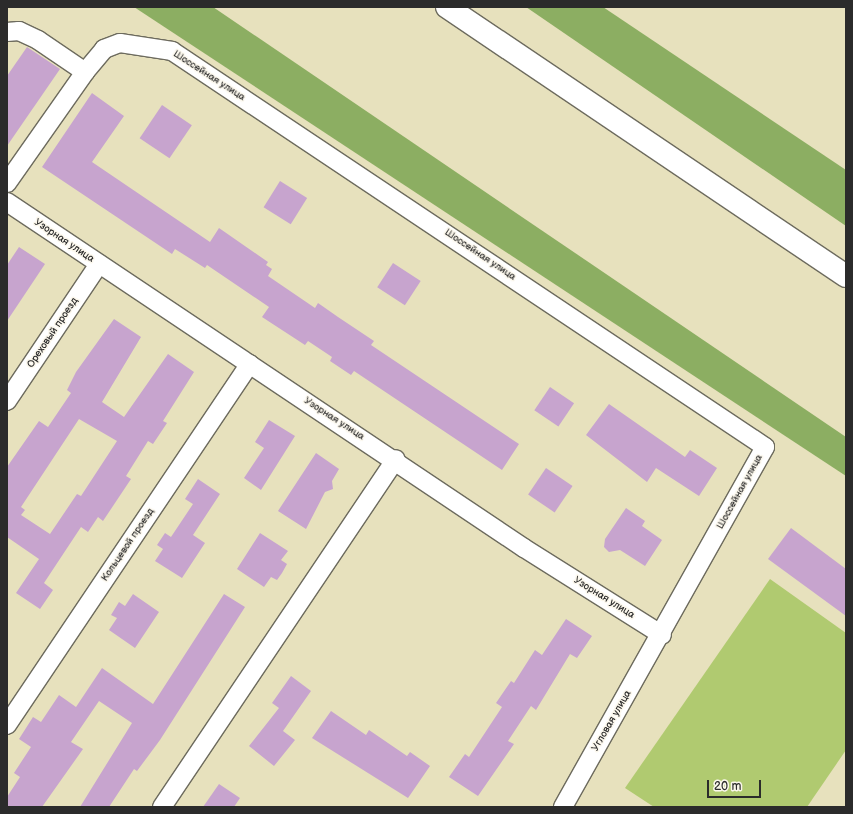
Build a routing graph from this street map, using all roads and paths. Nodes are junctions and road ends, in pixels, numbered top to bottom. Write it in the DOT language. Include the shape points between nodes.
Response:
graph roads {
  1 [pos="447,7"];
  2 [pos="7,32"];
  3 [pos="85,72"];
  4 [pos="7,183"];
  5 [pos="7,202"];
  6 [pos="99,264"];
  7 [pos="846,276"];
  8 [pos="250,364"];
  9 [pos="7,401"];
  10 [pos="396,459"];
  11 [pos="662,635"];
  12 [pos="7,725"];
  13 [pos="162,807"];
  14 [pos="563,807"];
  1 -- 7 [label="main road"];
  2 -- 3 [label="street" via="19,31 38,40"];
  3 -- 4 [label="street"];
  3 -- 11 [label="street, Шоссейная улица" via="104,49 120,43 172,51 765,447"];
  5 -- 6 [label="street, Узорная улица"];
  6 -- 8 [label="street, Узорная улица"];
  6 -- 9 [label="street, Ореховый проезд"];
  8 -- 10 [label="street, Узорная улица"];
  8 -- 12 [label="street, Кольцевой проезд"];
  10 -- 11 [label="street, Узорная улица" via="524,548"];
  10 -- 13 [label="street"];
  11 -- 14 [label="street, Угловая улица"];
}
